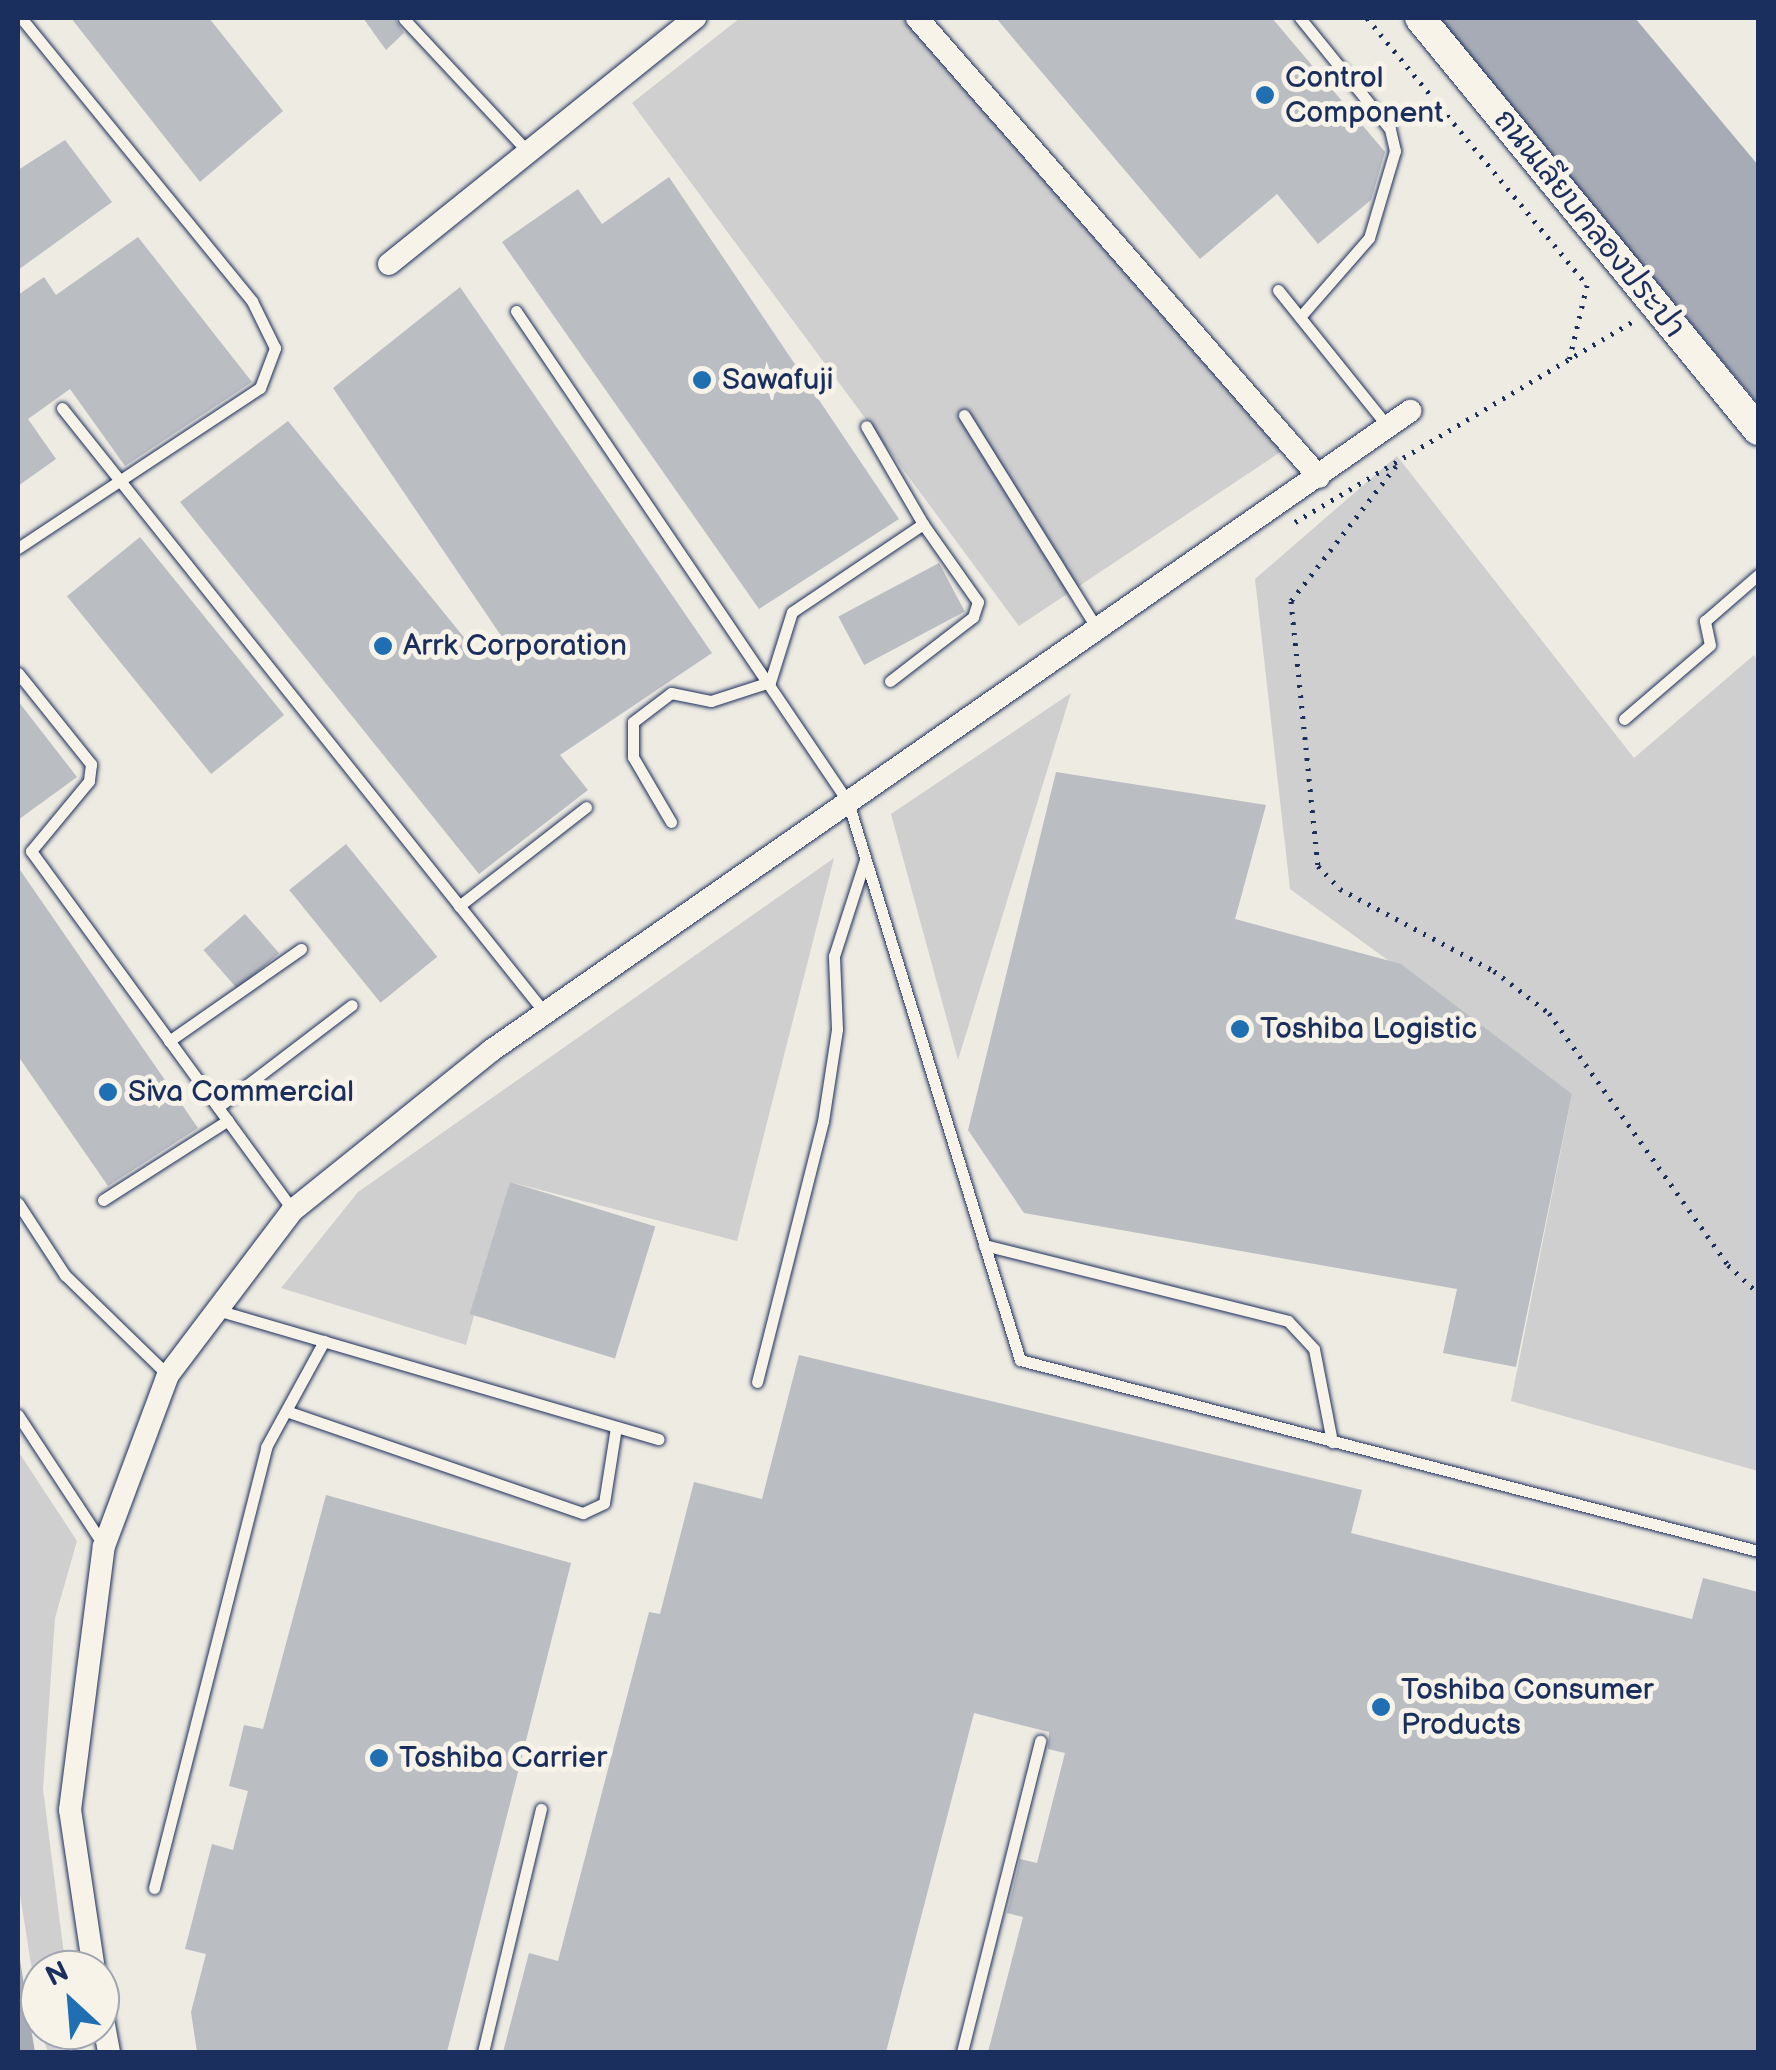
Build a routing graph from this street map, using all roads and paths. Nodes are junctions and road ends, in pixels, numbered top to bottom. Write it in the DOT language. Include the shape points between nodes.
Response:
graph roads {
  1 [pos="21,18"];
  2 [pos="695,18"];
  3 [pos="917,18"];
  4 [pos="1300,18"];
  5 [pos="1367,18"];
  6 [pos="1420,18"];
  7 [pos="404,20"];
  8 [pos="528,152"];
  9 [pos="388,264"];
  10 [pos="1278,290"];
  11 [pos="1657,306"];
  12 [pos="516,311"];
  13 [pos="1300,317"];
  14 [pos="1569,361"];
  15 [pos="62,408"];
  16 [pos="1410,411"];
  17 [pos="964,414"];
  18 [pos="866,426"];
  19 [pos="1388,427"];
  20 [pos="1758,430"];
  21 [pos="1396,466"];
  22 [pos="1319,477"];
  23 [pos="119,480"];
  24 [pos="1252,522"];
  25 [pos="923,524"];
  26 [pos="18,548"];
  27 [pos="1758,575"];
  28 [pos="1098,630"];
  29 [pos="18,673"];
  30 [pos="890,681"];
  31 [pos="770,682"];
  32 [pos="1624,719"];
  33 [pos="848,802"];
  34 [pos="586,807"];
  35 [pos="672,822"];
  36 [pos="865,860"];
  37 [pos="459,906"];
  38 [pos="300,949"];
  39 [pos="352,1006"];
  40 [pos="544,1013"];
  41 [pos="169,1040"];
  42 [pos="218,1107"];
  43 [pos="228,1120"];
  44 [pos="103,1200"];
  45 [pos="18,1203"];
  46 [pos="293,1210"];
  47 [pos="984,1245"];
  48 [pos="1758,1292"];
  49 [pos="213,1308"];
  50 [pos="324,1341"];
  51 [pos="168,1374"];
  52 [pos="757,1382"];
  53 [pos="289,1412"];
  54 [pos="18,1415"];
  55 [pos="616,1426"];
  56 [pos="659,1439"];
  57 [pos="1332,1442"];
  58 [pos="104,1546"];
  59 [pos="1758,1551"];
  60 [pos="1040,1742"];
  61 [pos="541,1809"];
  62 [pos="154,1888"];
  63 [pos="91,1950"];
  64 [pos="483,2052"];
  65 [pos="962,2052"];
  1 -- 23 [label="lane" via="252,302 275,348 260,388"];
  2 -- 8 [label="street"];
  3 -- 22 [label="street"];
  4 -- 13 [label="lane" via="1390,129 1395,152 1368,238"];
  5 -- 14 [label="path" via="1587,285"];
  6 -- 11 [label="street, ถนนเลียบคลองประปา"];
  7 -- 8 [label="lane"];
  8 -- 9 [label="street"];
  10 -- 13 [label="lane"];
  11 -- 14 [label="path"];
  11 -- 20 [label="street, ถนนเลียบคลองประปา"];
  12 -- 31 [label="lane"];
  13 -- 19 [label="lane"];
  14 -- 21 [label="path"];
  15 -- 23 [label="lane"];
  16 -- 19 [label="street"];
  17 -- 28 [label="lane"];
  18 -- 25 [label="lane"];
  19 -- 22 [label="street"];
  21 -- 24 [label="path" via="1306,520"];
  21 -- 48 [label="path" via="1291,601 1318,866 1340,888 1494,971 1548,1013 1728,1265"];
  22 -- 24 [label="street"];
  23 -- 26 [label="lane"];
  23 -- 37 [label="lane"];
  24 -- 28 [label="street"];
  25 -- 30 [label="lane" via="978,602 973,617"];
  25 -- 31 [label="lane" via="792,612"];
  27 -- 32 [label="lane" via="1705,621 1710,645"];
  28 -- 33 [label="street"];
  29 -- 41 [label="lane" via="91,764 89,781 31,851"];
  31 -- 33 [label="lane"];
  31 -- 35 [label="lane" via="712,701 671,692 632,722 633,757"];
  33 -- 36 [label="lane"];
  33 -- 40 [label="street"];
  34 -- 37 [label="lane"];
  36 -- 47 [label="lane"];
  36 -- 52 [label="lane" via="834,956 837,1030 823,1120"];
  37 -- 40 [label="lane"];
  38 -- 41 [label="lane"];
  39 -- 42 [label="lane"];
  40 -- 46 [label="street" via="388,1126"];
  41 -- 42 [label="lane"];
  42 -- 43 [label="lane"];
  43 -- 44 [label="lane"];
  43 -- 46 [label="lane"];
  45 -- 51 [label="lane" via="65,1275"];
  46 -- 49 [label="street"];
  47 -- 57 [label="lane" via="1015,1354 1028,1365"];
  47 -- 57 [label="lane" via="1288,1322 1314,1349"];
  49 -- 50 [label="lane"];
  49 -- 51 [label="street"];
  50 -- 53 [label="lane"];
  50 -- 55 [label="lane"];
  51 -- 58 [label="street"];
  53 -- 55 [label="lane" via="583,1512 604,1503"];
  53 -- 62 [label="lane" via="266,1447"];
  54 -- 58 [label="lane"];
  55 -- 56 [label="lane"];
  57 -- 59 [label="lane"];
  58 -- 63 [label="street" via="70,1810"];
  60 -- 65 [label="lane"];
  61 -- 64 [label="lane"];
}
